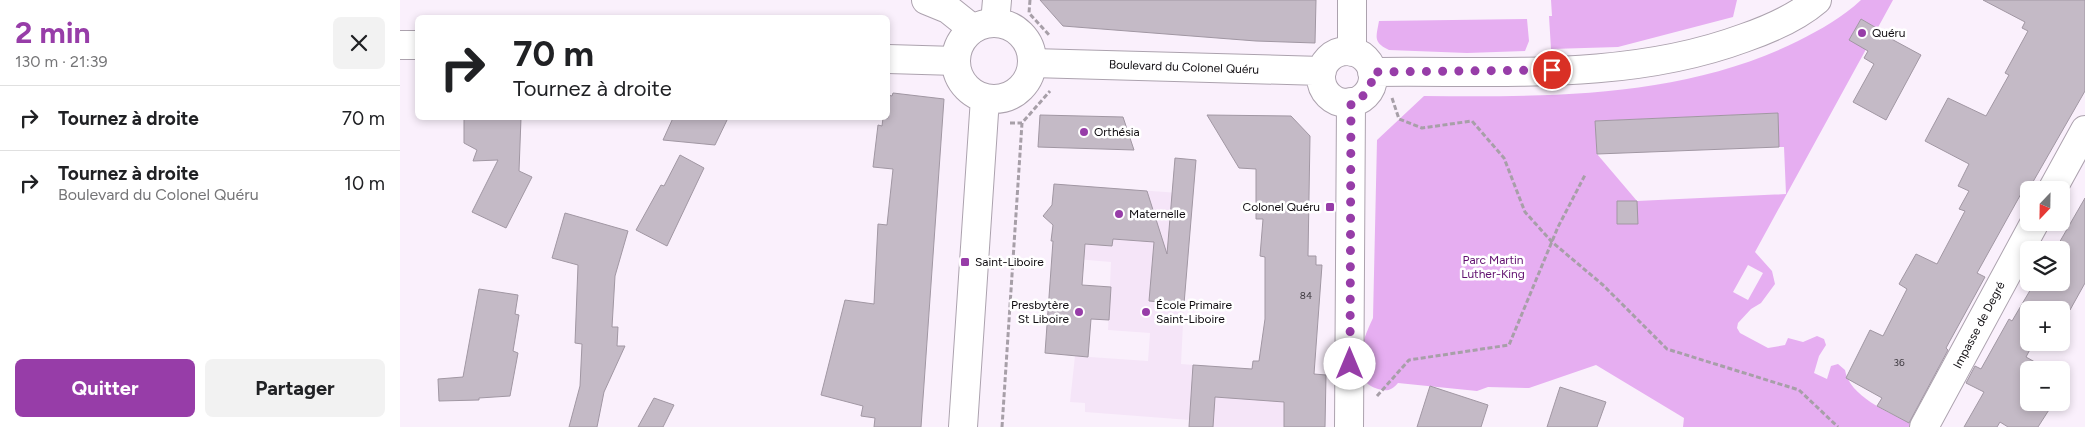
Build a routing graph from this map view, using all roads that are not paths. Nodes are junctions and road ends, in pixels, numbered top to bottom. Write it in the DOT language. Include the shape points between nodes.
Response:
graph roads {
  1 [pos="926,0"];
  2 [pos="1352,0"];
  3 [pos="1818,0"];
  4 [pos="988,17"];
  5 [pos="400,45"];
  6 [pos="415,45"];
  7 [pos="1352,52"];
  8 [pos="890,59"];
  9 [pos="956,61"];
  10 [pos="1048,63"];
  11 [pos="1317,71"];
  12 [pos="1378,72"];
  13 [pos="984,98"];
  14 [pos="1351,102"];
  15 [pos="2085,130"];
  16 [pos="2057,181"];
  17 [pos="2029,231"];
  18 [pos="1350,415"];
  19 [pos="963,427"];
  20 [pos="1924,427"];
  1 -- 4 [label="street" via="948,10"];
  2 -- 7 [label="street"];
  3 -- 12 [label="street" via="1772,28 1659,62 1589,70"];
  4 -- 9 [label="street" via="961,41"];
  4 -- 10 [label="street" via="1019,32 1032,54"];
  5 -- 6 [label="street"];
  7 -- 11 [label="street" via="1336,54"];
  7 -- 12 [label="street" via="1363,57"];
  8 -- 9 [label="street"];
  9 -- 13 [label="street" via="965,85"];
  10 -- 11 [label="street, Boulevard du Colonel Quéru"];
  10 -- 13 [label="street" via="1010,95"];
  11 -- 14 [label="street" via="1328,95"];
  12 -- 14 [label="street" via="1366,95"];
  13 -- 19 [label="street"];
  14 -- 18 [label="street"];
  15 -- 16 [label="street"];
  17 -- 20 [label="street, Impasse de Degré"];
}
